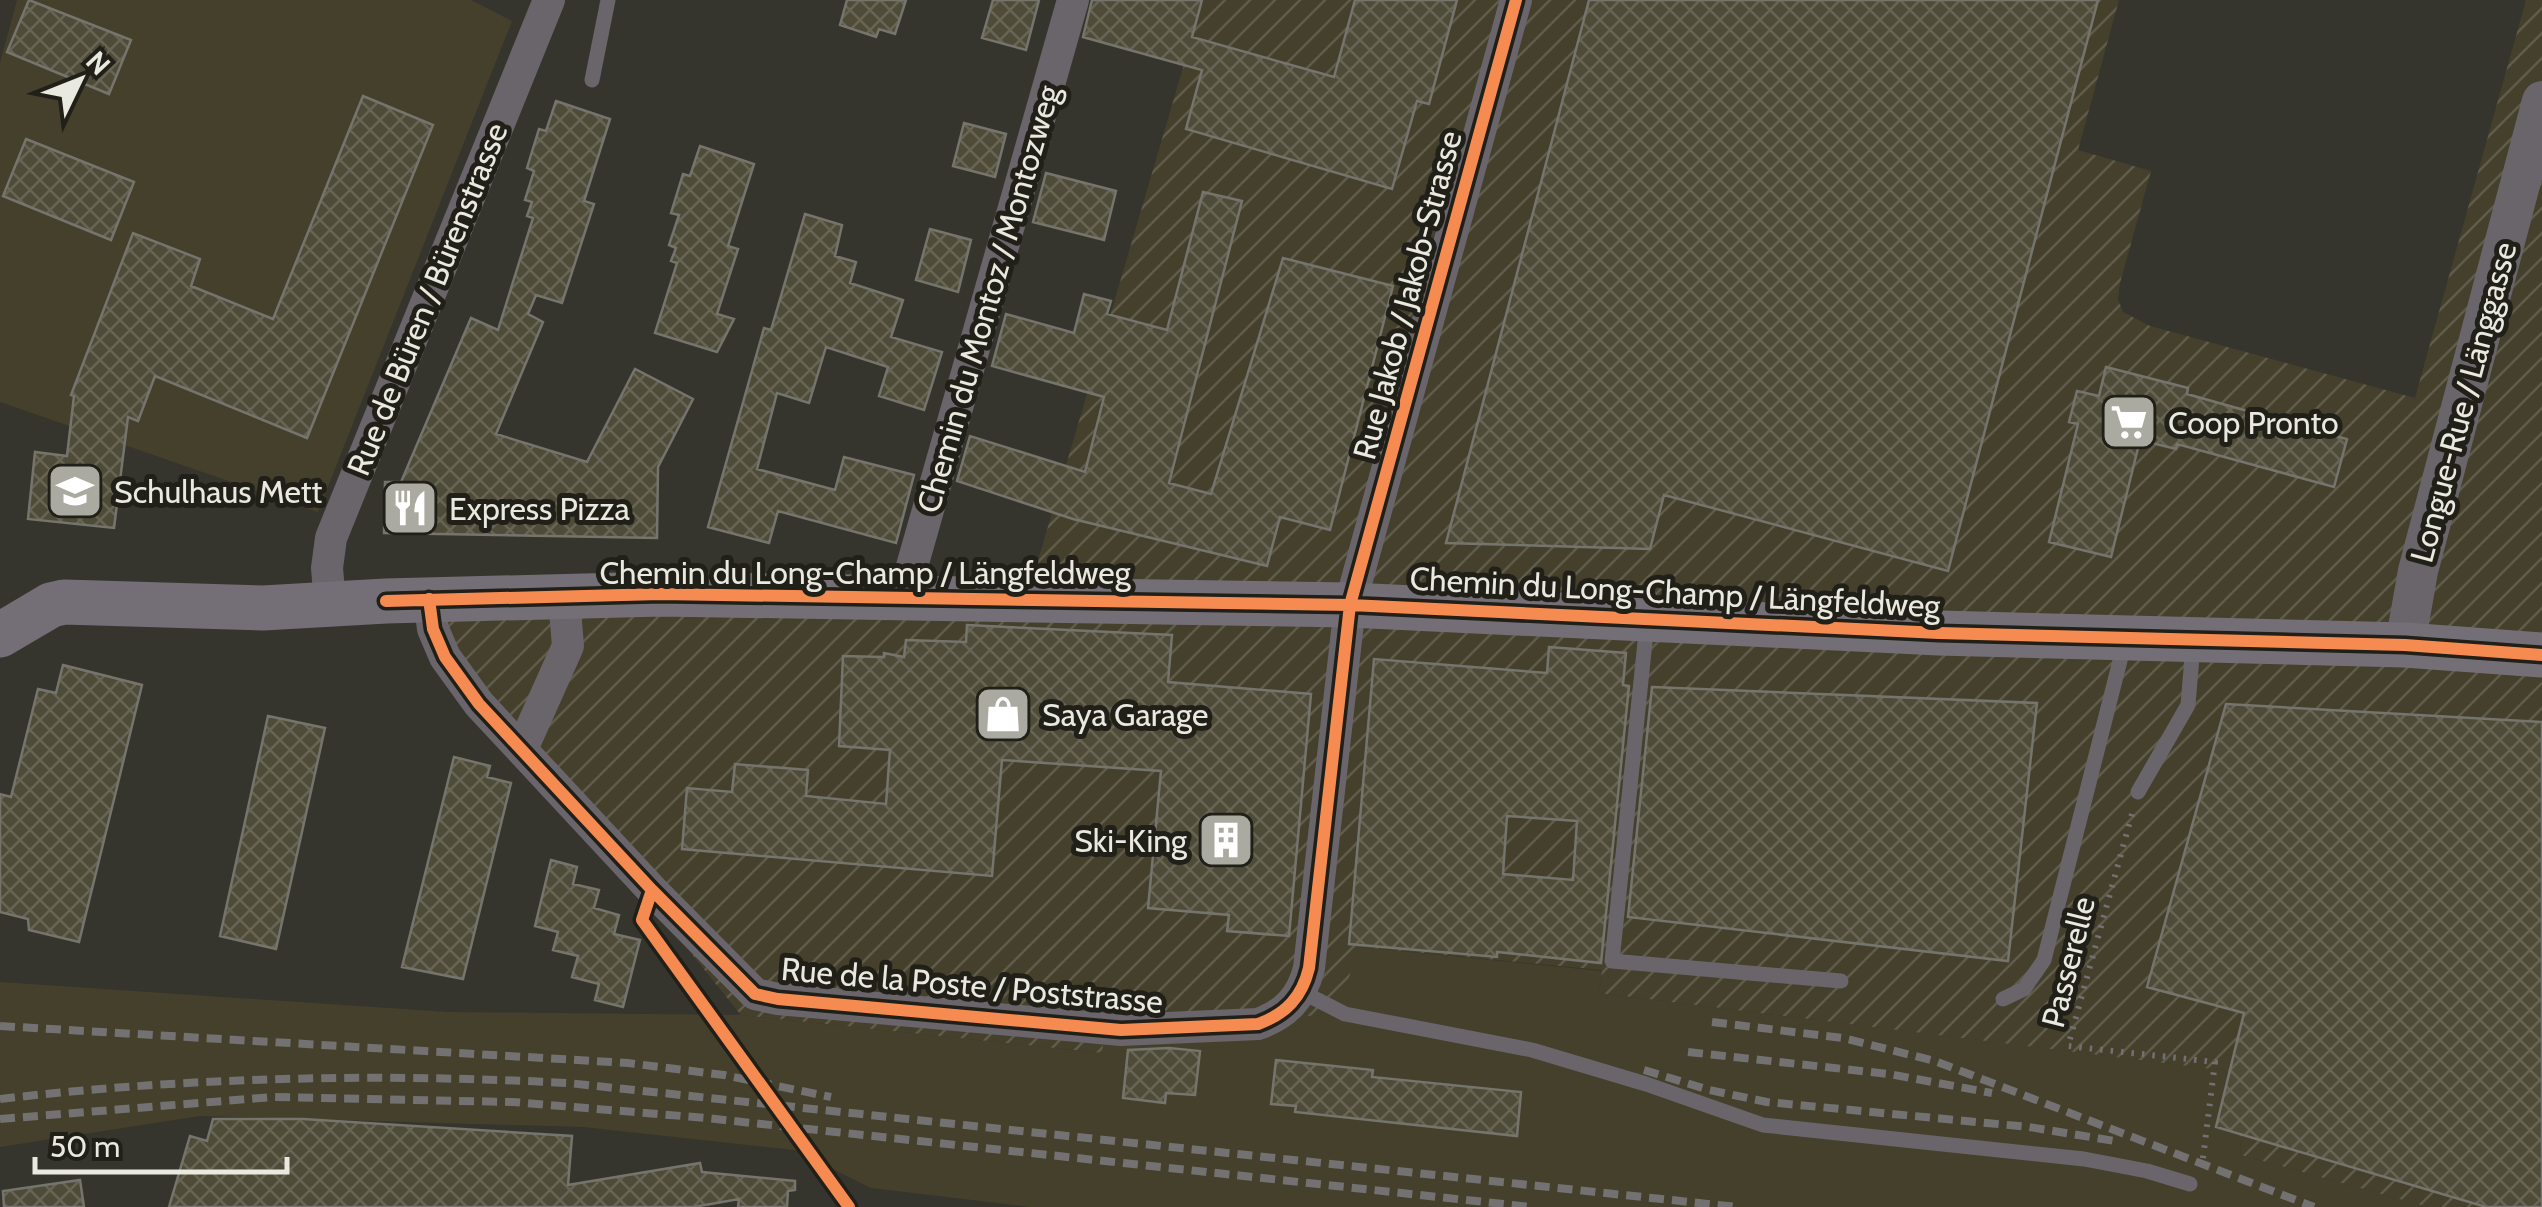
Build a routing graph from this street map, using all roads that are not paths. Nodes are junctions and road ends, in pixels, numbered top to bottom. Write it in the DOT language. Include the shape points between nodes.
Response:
graph roads {
  1 [pos="549,0"];
  2 [pos="608,0"];
  3 [pos="1073,0"];
  4 [pos="1516,0"];
  5 [pos="592,80"];
  6 [pos="2542,101"];
  7 [pos="564,598"];
  8 [pos="903,598"];
  9 [pos="429,600"];
  10 [pos="330,604"];
  11 [pos="1350,605"];
  12 [pos="1650,621"];
  13 [pos="0,635"];
  14 [pos="2126,637"];
  15 [pos="2193,639"];
  16 [pos="2405,645"];
  17 [pos="2542,655"];
  18 [pos="522,749"];
  19 [pos="2138,792"];
  20 [pos="1841,981"];
  21 [pos="1302,992"];
  22 [pos="2004,999"];
  23 [pos="2190,1184"];
  1 -- 10 [label="street, Rue de Büren / Bürenstrasse" via="331,538"];
  2 -- 5 [label="lane"];
  3 -- 8 [label="street, Chemin du Montoz / Montozweg"];
  4 -- 11 [label="street, Rue Jakob / Jakob-Strasse"];
  6 -- 16 [label="street, Longue-Rue / Länggasse" via="2418,571"];
  7 -- 8 [label="main road, Chemin du Long-Champ / Längfeldweg"];
  7 -- 9 [label="main road, Chemin du Long-Champ / Längfeldweg"];
  7 -- 18 [label="street" via="568,646"];
  8 -- 11 [label="main road, Chemin du Long-Champ / Längfeldweg"];
  9 -- 10 [label="main road, Chemin du Long-Champ / Längfeldweg"];
  9 -- 18 [label="street, Rue de la Poste / Poststrasse" via="444,656"];
  10 -- 13 [label="main road" via="64,602"];
  11 -- 12 [label="main road, Chemin du Long-Champ / Längfeldweg"];
  11 -- 21 [label="street"];
  12 -- 14 [label="main road, Chemin du Long-Champ / Längfeldweg"];
  12 -- 20 [label="lane" via="1612,960"];
  14 -- 15 [label="main road, Chemin du Long-Champ / Längfeldweg"];
  14 -- 22 [label="lane" via="2044,960 2024,989"];
  15 -- 16 [label="main road, Chemin du Long-Champ / Längfeldweg"];
  15 -- 19 [label="lane" via="2188,704"];
  16 -- 17 [label="main road, Chemin du Long-Champ / Längfeldweg"];
  18 -- 21 [label="street, Rue de la Poste / Poststrasse" via="755,994 1153,1030 1258,1024 1285,1011"];
  21 -- 23 [label="lane" via="1345,1014 1532,1050 1763,1125 2084,1159"];
}
